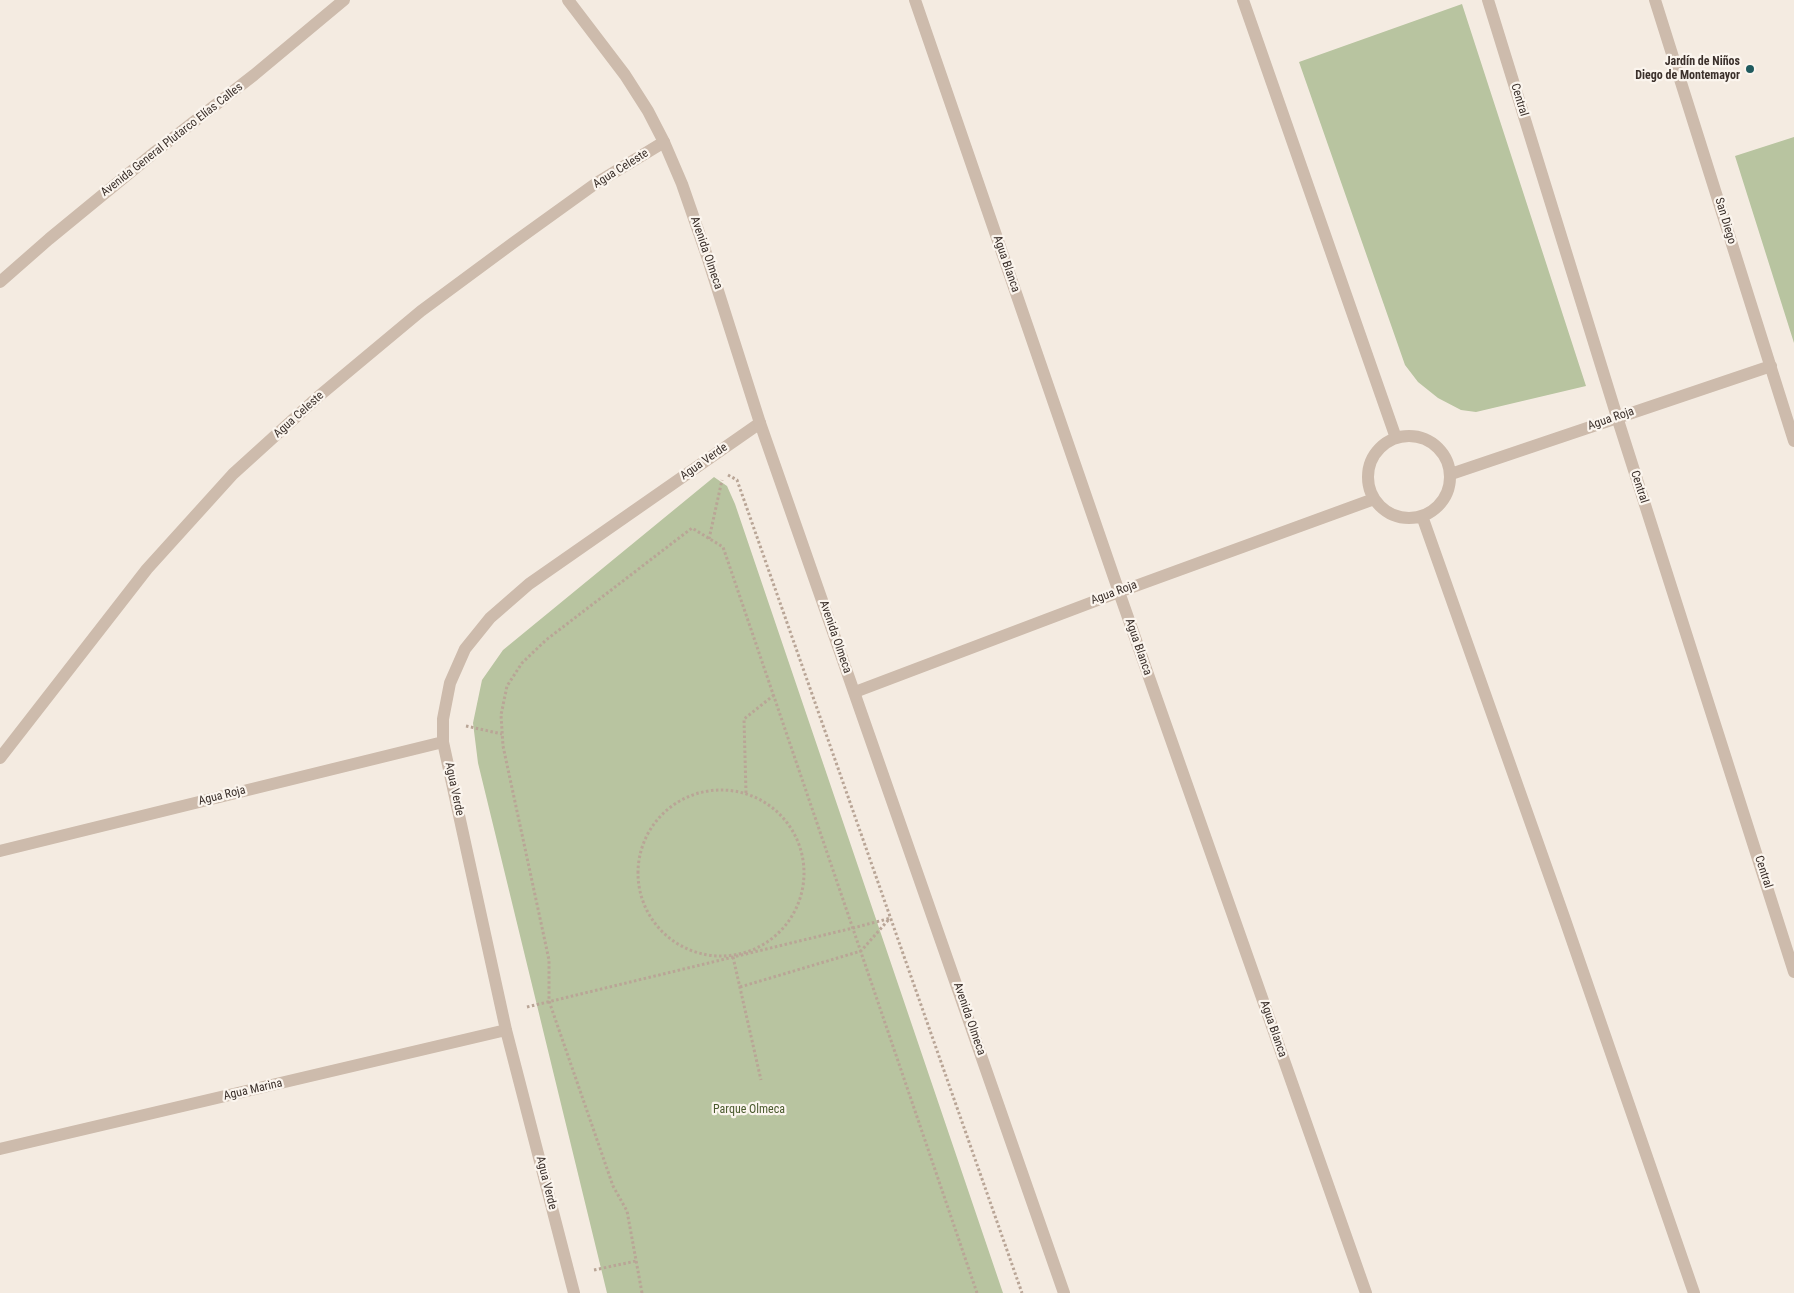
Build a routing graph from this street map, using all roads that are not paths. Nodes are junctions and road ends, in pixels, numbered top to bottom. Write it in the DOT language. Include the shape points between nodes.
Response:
graph roads {
  1 [pos="344,0"];
  2 [pos="568,0"];
  3 [pos="914,0"];
  4 [pos="1243,0"];
  5 [pos="1488,0"];
  6 [pos="1655,0"];
  7 [pos="664,142"];
  8 [pos="0,282"];
  9 [pos="1770,366"];
  10 [pos="1617,417"];
  11 [pos="760,423"];
  12 [pos="1396,438"];
  13 [pos="1794,441"];
  14 [pos="1451,474"];
  15 [pos="1374,499"];
  16 [pos="1422,516"];
  17 [pos="1119,592"];
  18 [pos="855,692"];
  19 [pos="443,742"];
  20 [pos="0,758"];
  21 [pos="0,851"];
  22 [pos="1794,972"];
  23 [pos="506,1030"];
  24 [pos="0,1149"];
  25 [pos="572,1293"];
  26 [pos="1064,1293"];
  27 [pos="1366,1293"];
  28 [pos="1694,1293"];
  1 -- 8 [label="street, Avenida General Plutarco Elías Calles"];
  2 -- 7 [label="street, Avenida Olmeca" via="625,76"];
  3 -- 17 [label="street, Agua Blanca"];
  4 -- 12 [label="street"];
  5 -- 10 [label="street, Central"];
  6 -- 9 [label="street, San Diego"];
  7 -- 11 [label="street, Avenida Olmeca" via="704,247"];
  7 -- 20 [label="street, Agua Celeste" via="595,184 421,311 319,396 233,474 147,569"];
  9 -- 10 [label="street, Agua Roja"];
  9 -- 13 [label="street, San Diego"];
  10 -- 14 [label="street, Agua Roja"];
  10 -- 22 [label="street, Central"];
  11 -- 18 [label="street, Avenida Olmeca"];
  11 -- 19 [label="street, Agua Verde" via="530,584 490,618 465,649 450,683 443,719"];
  12 -- 14 [label="street" via="1426,438 1447,459"];
  12 -- 15 [label="street" via="1386,443 1372,459 1368,479"];
  14 -- 16 [label="street" via="1450,488 1444,500 1435,510"];
  15 -- 16 [label="street" via="1390,514 1401,518"];
  15 -- 17 [label="street, Agua Roja"];
  16 -- 28 [label="street"];
  17 -- 18 [label="street, Agua Roja"];
  17 -- 27 [label="street, Agua Blanca"];
  18 -- 26 [label="street, Avenida Olmeca"];
  19 -- 21 [label="street, Agua Roja"];
  19 -- 23 [label="street, Agua Verde"];
  23 -- 24 [label="street, Agua Marina"];
  23 -- 25 [label="street, Agua Verde"];
}
